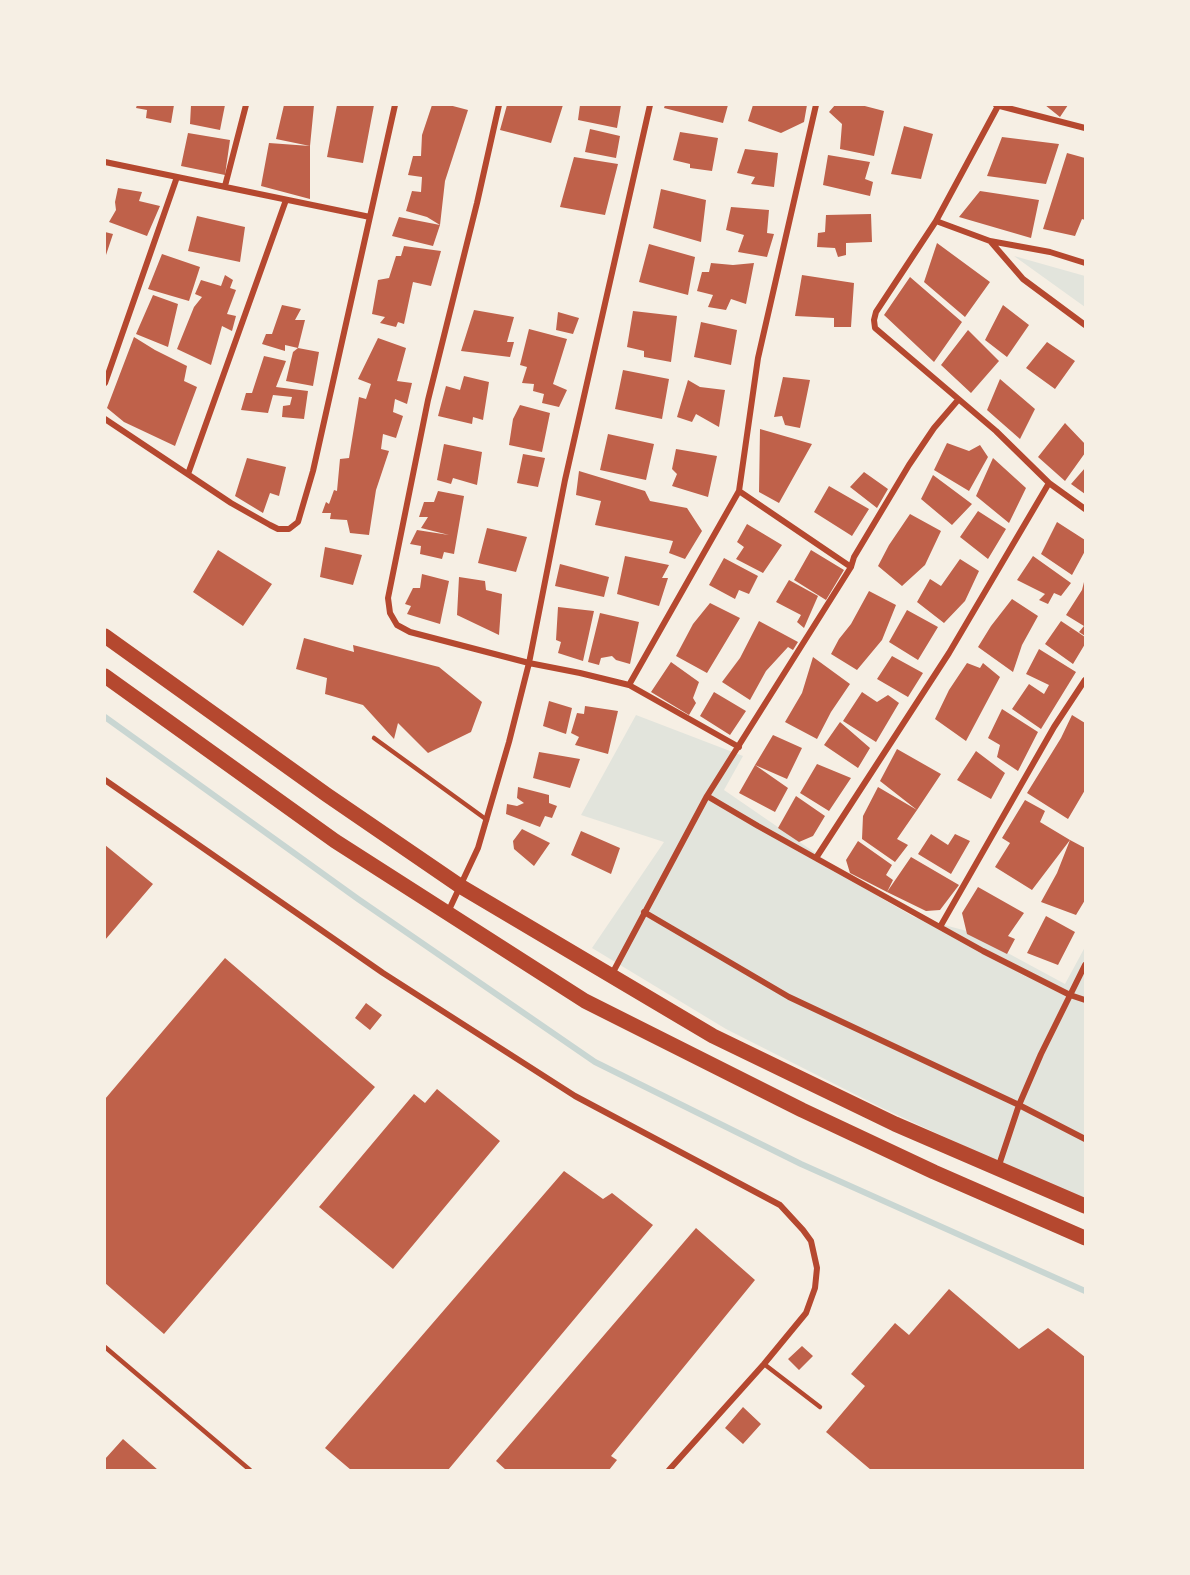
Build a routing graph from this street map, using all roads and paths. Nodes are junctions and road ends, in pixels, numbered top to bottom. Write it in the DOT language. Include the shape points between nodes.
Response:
graph roads {
  1 [pos="246,105"];
  2 [pos="395,105"];
  3 [pos="499,105"];
  4 [pos="650,105"];
  5 [pos="816,105"];
  6 [pos="996,105"];
  7 [pos="1085,128"];
  8 [pos="105,162"];
  9 [pos="177,177"];
  10 [pos="225,186"];
  11 [pos="286,200"];
  12 [pos="370,217"];
  13 [pos="936,221"];
  14 [pos="990,241"];
  15 [pos="1085,263"];
  16 [pos="1085,325"];
  17 [pos="105,383"];
  18 [pos="958,400"];
  19 [pos="105,419"];
  20 [pos="188,474"];
  21 [pos="1049,483"];
  22 [pos="739,491"];
  23 [pos="1085,509"];
  24 [pos="851,567"];
  25 [pos="105,636"];
  26 [pos="528,663"];
  27 [pos="105,676"];
  28 [pos="1085,680"];
  29 [pos="629,685"];
  30 [pos="374,738"];
  31 [pos="739,747"];
  32 [pos="105,780"];
  33 [pos="707,796"];
  34 [pos="487,820"];
  35 [pos="816,858"];
  36 [pos="460,886"];
  37 [pos="644,912"];
  38 [pos="447,914"];
  39 [pos="940,927"];
  40 [pos="1085,965"];
  41 [pos="611,975"];
  42 [pos="1070,995"];
  43 [pos="1085,1000"];
  44 [pos="1019,1105"];
  45 [pos="1085,1139"];
  46 [pos="998,1168"];
  47 [pos="1085,1206"];
  48 [pos="1085,1238"];
  49 [pos="105,1347"];
  50 [pos="764,1364"];
  51 [pos="820,1407"];
  52 [pos="250,1470"];
  53 [pos="669,1470"];
  1 -- 10 [label="street"];
  2 -- 12 [label="street"];
  3 -- 26 [label="street" via="428,400 388,598 390,613 398,625 410,632"];
  4 -- 26 [label="street"];
  5 -- 22 [label="street" via="758,358"];
  6 -- 7 [label="street"];
  6 -- 13 [label="street"];
  8 -- 9 [label="street"];
  9 -- 10 [label="street"];
  9 -- 17 [label="street"];
  10 -- 11 [label="street"];
  11 -- 12 [label="street"];
  11 -- 20 [label="street"];
  12 -- 20 [label="street" via="298,522 289,529 279,529"];
  13 -- 14 [label="street"];
  13 -- 18 [label="street" via="876,312 875,328"];
  14 -- 15 [label="street"];
  14 -- 16 [label="street" via="1023,279"];
  18 -- 21 [label="street"];
  18 -- 24 [label="street" via="909,465"];
  19 -- 20 [label="street"];
  21 -- 23 [label="street"];
  21 -- 35 [label="street" via="949,653"];
  22 -- 24 [label="street"];
  22 -- 29 [label="street"];
  24 -- 31 [label="street"];
  25 -- 36 [label="main road"];
  26 -- 29 [label="street"];
  26 -- 34 [label="street"];
  27 -- 38 [label="main road" via="335,841"];
  28 -- 39 [label="street"];
  29 -- 31 [label="street"];
  30 -- 34 [label="lane"];
  31 -- 33 [label="street"];
  32 -- 50 [label="street" via="383,973 575,1096 780,1205 811,1241 817,1268 815,1288 806,1313"];
  33 -- 35 [label="street"];
  33 -- 37 [label="street"];
  34 -- 36 [label="street"];
  35 -- 39 [label="street"];
  36 -- 38 [label="street"];
  36 -- 41 [label="main road"];
  37 -- 41 [label="street"];
  37 -- 44 [label="street" via="789,997"];
  38 -- 48 [label="main road" via="585,1001 630,1024 802,1110"];
  39 -- 42 [label="street"];
  40 -- 42 [label="street"];
  41 -- 46 [label="main road" via="713,1036 895,1124"];
  42 -- 43 [label="street"];
  42 -- 44 [label="street"];
  44 -- 45 [label="street"];
  44 -- 46 [label="street"];
  46 -- 47 [label="main road"];
  49 -- 52 [label="lane"];
  50 -- 51 [label="lane"];
  50 -- 53 [label="street"];
}
